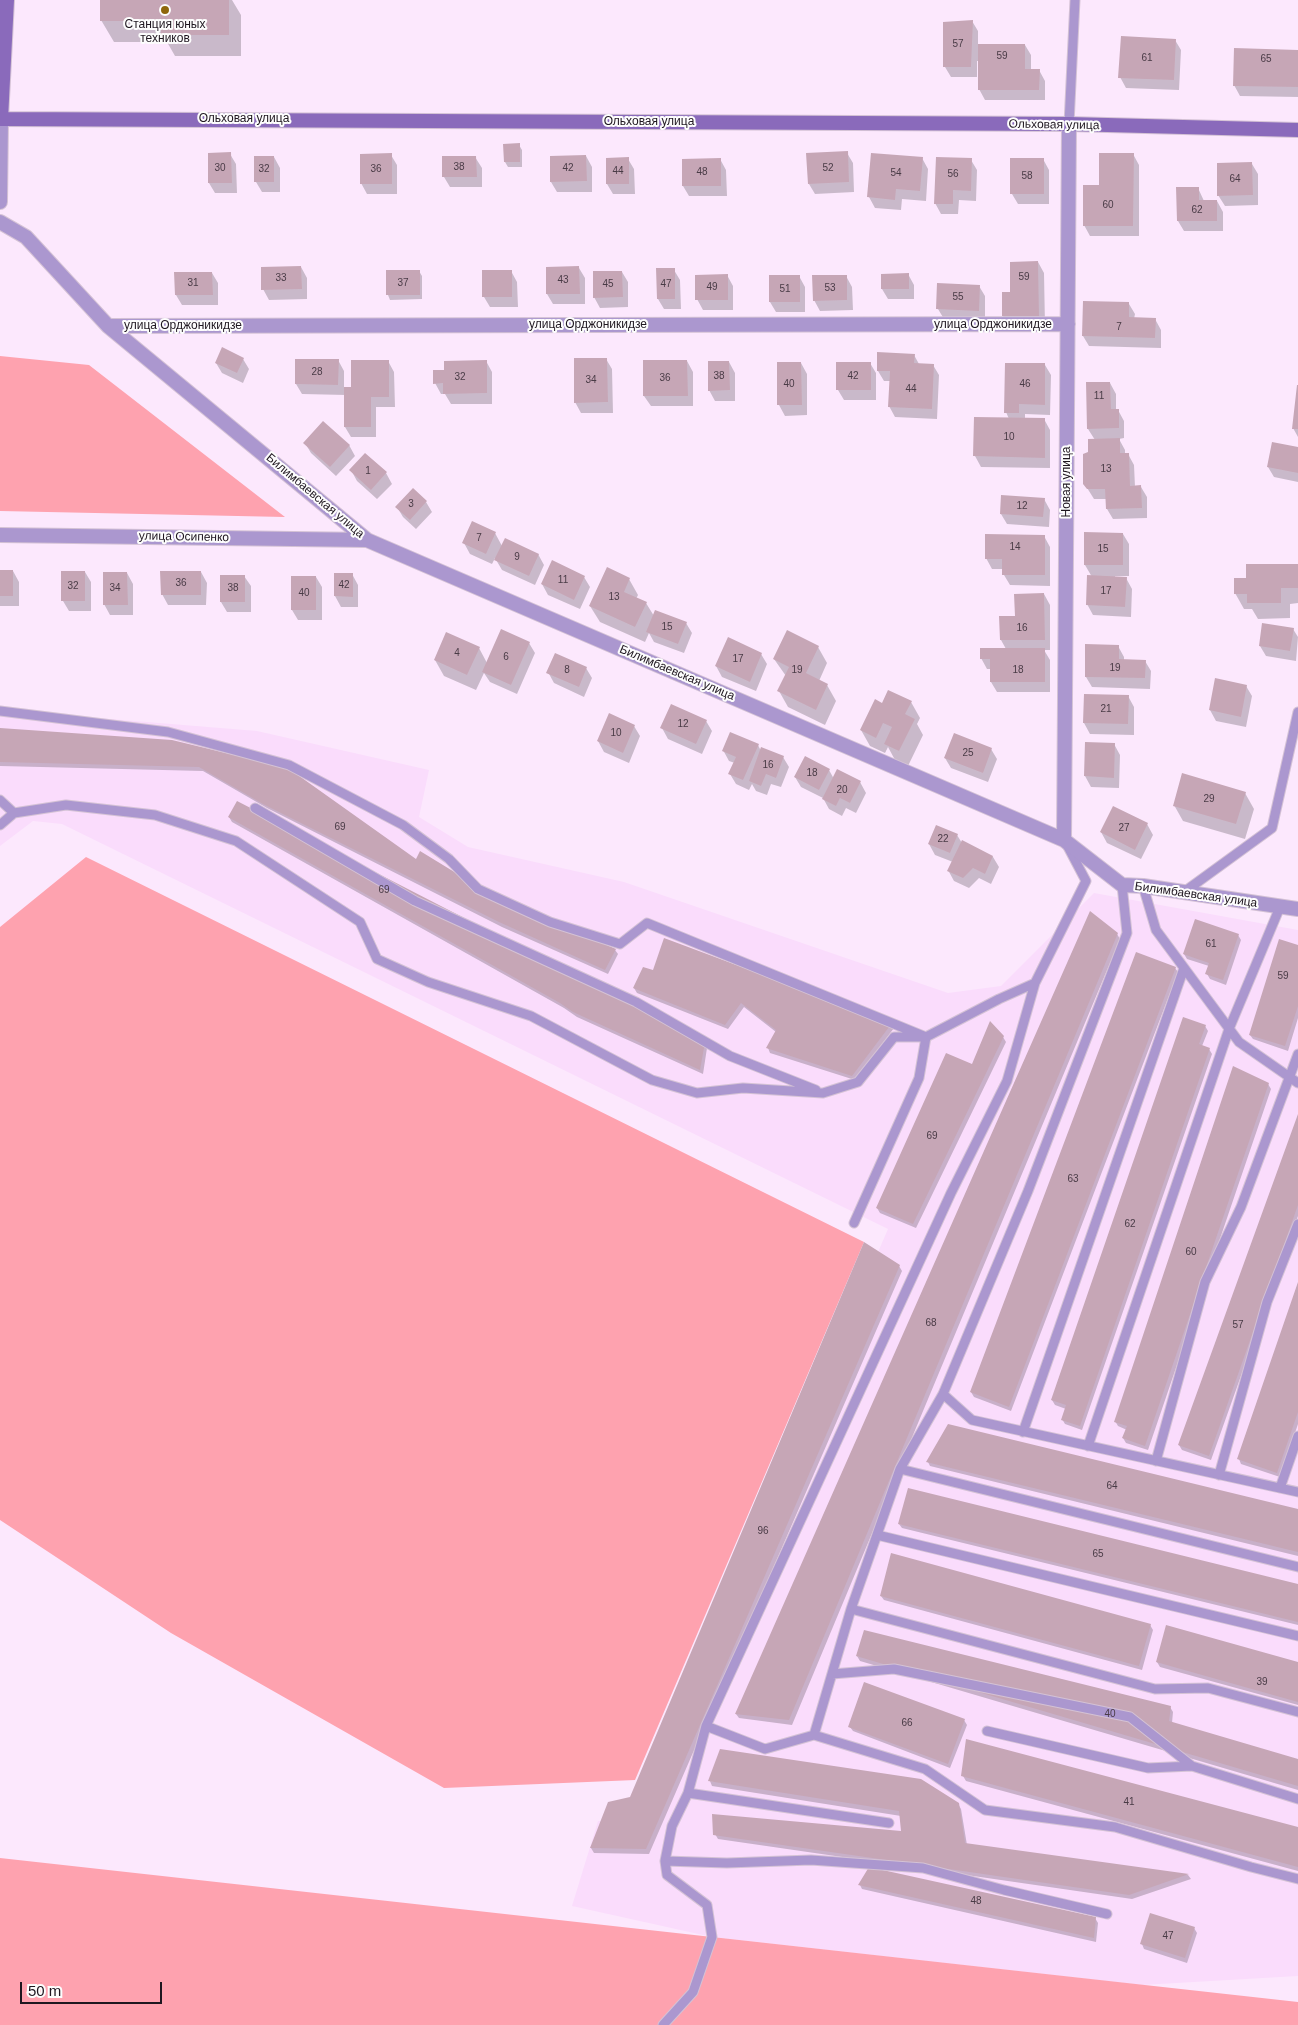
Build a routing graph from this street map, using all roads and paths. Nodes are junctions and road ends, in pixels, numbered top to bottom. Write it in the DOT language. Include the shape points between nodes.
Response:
graph roads {
  1 [pos="7,0"];
  2 [pos="1075,0"];
  3 [pos="1,119"];
  4 [pos="1069,124"];
  5 [pos="1298,130"];
  6 [pos="0,202"];
  7 [pos="0,222"];
  8 [pos="1068,324"];
  9 [pos="108,326"];
  10 [pos="0,535"];
  11 [pos="367,540"];
  12 [pos="0,711"];
  13 [pos="1298,712"];
  14 [pos="0,800"];
  15 [pos="255,808"];
  16 [pos="14,813"];
  17 [pos="0,825"];
  18 [pos="1064,840"];
  19 [pos="1122,885"];
  20 [pos="1143,886"];
  21 [pos="1184,892"];
  22 [pos="1280,907"];
  23 [pos="1298,909"];
  24 [pos="1184,968"];
  25 [pos="1035,983"];
  26 [pos="1229,1030"];
  27 [pos="926,1037"];
  28 [pos="1298,1054"];
  29 [pos="1290,1077"];
  30 [pos="1298,1083"];
  31 [pos="823,1093"];
  32 [pos="854,1223"];
  33 [pos="1298,1224"];
  34 [pos="943,1394"];
  35 [pos="1023,1432"];
  36 [pos="1298,1436"];
  37 [pos="1088,1446"];
  38 [pos="1156,1461"];
  39 [pos="900,1469"];
  40 [pos="1219,1475"];
  41 [pos="1280,1488"];
  42 [pos="1298,1492"];
  43 [pos="877,1535"];
  44 [pos="1298,1567"];
  45 [pos="851,1609"];
  46 [pos="1298,1636"];
  47 [pos="832,1674"];
  48 [pos="1298,1712"];
  49 [pos="706,1726"];
  50 [pos="986,1731"];
  51 [pos="814,1735"];
  52 [pos="1192,1766"];
  53 [pos="688,1793"];
  54 [pos="1298,1799"];
  55 [pos="888,1823"];
  56 [pos="665,1861"];
  57 [pos="1298,1879"];
  58 [pos="1107,1914"];
  59 [pos="663,2025"];
  1 -- 3 [label="main road"];
  2 -- 4 [label="lane"];
  3 -- 4 [label="main road, Ольховая улица"];
  3 -- 6 [label="street"];
  4 -- 5 [label="main road, Ольховая улица"];
  4 -- 8 [label="street, Новая улица"];
  7 -- 9 [label="street, Билимбаевская улица" via="26,237"];
  8 -- 9 [label="street, улица Орджоникидзе"];
  8 -- 18 [label="street, Новая улица"];
  9 -- 11 [label="street, Билимбаевская улица"];
  10 -- 11 [label="street, улица Осипенко"];
  11 -- 18 [label="street, Билимбаевская улица"];
  12 -- 27 [label="lane" via="168,732 289,765 403,825 449,859 478,889 550,922 620,944 647,923"];
  13 -- 21 [label="lane" via="1272,828"];
  14 -- 16 [label="lane"];
  15 -- 31 [label="lane" via="415,901 636,1002 730,1056"];
  16 -- 17 [label="lane"];
  16 -- 31 [label="lane" via="66,805 155,814 236,841 360,922 377,959 428,982 531,1016 652,1080 697,1093 743,1088"];
  18 -- 19 [label="street, Билимбаевская улица"];
  18 -- 25 [label="lane" via="1086,881"];
  19 -- 20 [label="street, Билимбаевская улица"];
  19 -- 34 [label="lane" via="1128,933 1028,1191"];
  20 -- 21 [label="street, Билимбаевская улица"];
  20 -- 24 [label="lane" via="1156,930"];
  21 -- 22 [label="street, Билимбаевская улица"];
  22 -- 23 [label="street, Билимбаевская улица"];
  22 -- 26 [label="lane"];
  24 -- 26 [label="lane"];
  24 -- 35 [label="lane"];
  25 -- 27 [label="lane"];
  25 -- 49 [label="lane" via="1007,1082 951,1193"];
  26 -- 29 [label="lane" via="1239,1042"];
  26 -- 37 [label="lane"];
  27 -- 31 [label="lane" via="894,1037 858,1082"];
  27 -- 32 [label="lane" via="919,1078"];
  28 -- 29 [label="lane"];
  29 -- 30 [label="lane"];
  29 -- 38 [label="lane" via="1240,1207 1205,1282"];
  33 -- 40 [label="lane" via="1267,1302"];
  34 -- 35 [label="lane" via="972,1420"];
  34 -- 39 [label="lane"];
  35 -- 37 [label="lane"];
  36 -- 41 [label="lane"];
  37 -- 38 [label="lane"];
  38 -- 40 [label="lane"];
  39 -- 43 [label="lane"];
  39 -- 44 [label="lane"];
  40 -- 41 [label="lane"];
  41 -- 42 [label="lane"];
  43 -- 45 [label="lane"];
  43 -- 46 [label="lane"];
  45 -- 47 [label="lane"];
  45 -- 48 [label="lane" via="1155,1689 1208,1688"];
  47 -- 51 [label="lane"];
  47 -- 52 [label="lane" via="894,1669 1130,1717"];
  49 -- 51 [label="lane" via="765,1749"];
  49 -- 53 [label="lane"];
  50 -- 52 [label="lane" via="1148,1768"];
  51 -- 57 [label="lane" via="925,1769 985,1810 1115,1827"];
  52 -- 54 [label="lane"];
  53 -- 55 [label="lane"];
  53 -- 56 [label="lane" via="672,1826"];
  56 -- 58 [label="lane" via="727,1864 812,1860 923,1868"];
  56 -- 59 [label="lane" via="667,1875 707,1905 712,1937 693,1992"];
}
